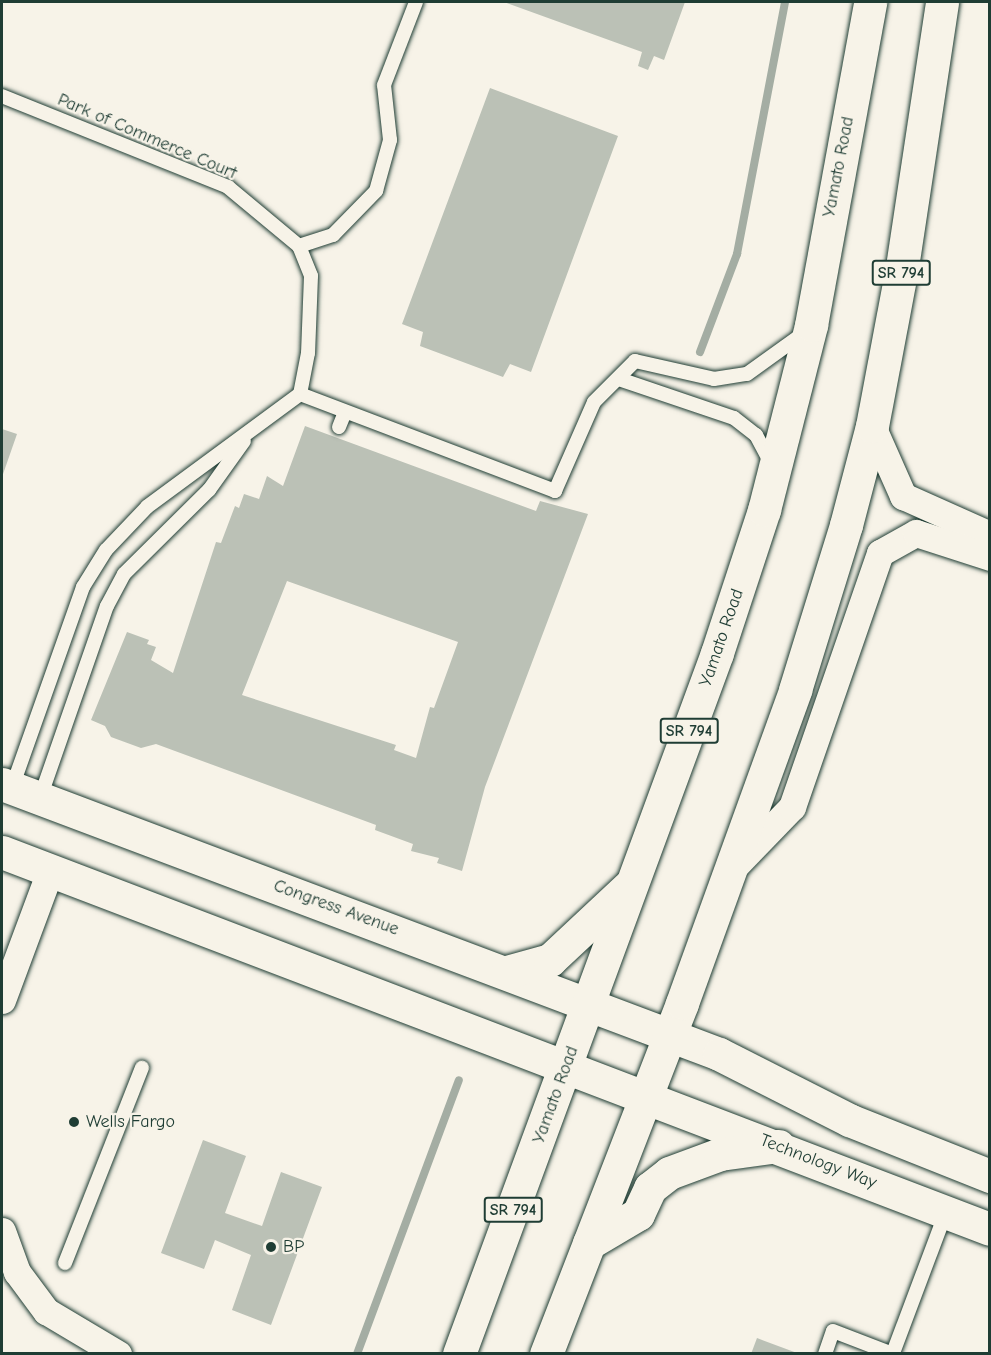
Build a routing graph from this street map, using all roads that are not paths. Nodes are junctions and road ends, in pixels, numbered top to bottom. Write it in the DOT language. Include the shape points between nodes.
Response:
graph roads {
  1 [pos="416,2"];
  2 [pos="870,2"];
  3 [pos="942,2"];
  4 [pos="2,96"];
  5 [pos="299,246"];
  6 [pos="811,325"];
  7 [pos="619,379"];
  8 [pos="300,394"];
  9 [pos="345,412"];
  10 [pos="872,426"];
  11 [pos="339,427"];
  12 [pos="253,430"];
  13 [pos="774,474"];
  14 [pos="990,536"];
  15 [pos="990,556"];
  16 [pos="18,790"];
  17 [pos="2,852"];
  18 [pos="50,871"];
  19 [pos="726,876"];
  20 [pos="632,883"];
  21 [pos="507,972"];
  22 [pos="2,1000"];
  23 [pos="590,1003"];
  24 [pos="669,1034"];
  25 [pos="567,1067"];
  26 [pos="142,1068"];
  27 [pos="646,1095"];
  28 [pos="778,1146"];
  29 [pos="990,1176"];
  30 [pos="946,1212"];
  31 [pos="990,1229"];
  32 [pos="2,1231"];
  33 [pos="589,1243"];
  34 [pos="64,1263"];
  35 [pos="118,1353"];
  36 [pos="459,1353"];
  37 [pos="546,1353"];
  38 [pos="825,1353"];
  39 [pos="893,1353"];
  1 -- 5 [label="lane" via="384,85 390,140 376,191 333,235"];
  2 -- 6 [label="main road, Yamato Road / SR 794"];
  3 -- 10 [label="main road, SR 794"];
  4 -- 5 [label="lane, Park of Commerce Court" via="228,187"];
  5 -- 8 [label="lane" via="311,293"];
  6 -- 7 [label="lane" via="779,356 747,374 714,379 635,362"];
  6 -- 13 [label="main road, Yamato Road / SR 794"];
  7 -- 9 [label="lane" via="594,402 555,491"];
  7 -- 13 [label="lane" via="747,426"];
  8 -- 9 [label="lane"];
  8 -- 12 [label="lane"];
  9 -- 11 [label="lane"];
  10 -- 14 [label="street" via="903,496"];
  10 -- 19 [label="main road, SR 794" via="795,690"];
  12 -- 16 [label="lane" via="209,490 124,574"];
  12 -- 16 [label="lane" via="147,507 106,550 79,598"];
  13 -- 20 [label="main road, Yamato Road / SR 794" via="717,652"];
  15 -- 19 [label="street" via="916,533 880,553 792,807"];
  16 -- 21 [label="main road, Congress Avenue"];
  17 -- 18 [label="main road"];
  18 -- 22 [label="street"];
  18 -- 25 [label="main road"];
  19 -- 24 [label="main road, SR 794"];
  20 -- 21 [label="main road" via="550,960"];
  20 -- 23 [label="main road, Yamato Road / SR 794"];
  21 -- 23 [label="main road, Congress Avenue"];
  23 -- 24 [label="main road, Congress Avenue"];
  23 -- 25 [label="main road, Yamato Road / SR 794"];
  24 -- 27 [label="main road, SR 794"];
  24 -- 29 [label="main road" via="849,1120"];
  25 -- 27 [label="main road"];
  25 -- 36 [label="main road, Yamato Road / SR 794"];
  26 -- 34 [label="lane"];
  27 -- 28 [label="main road, Technology Way"];
  27 -- 33 [label="main road, SR 794"];
  28 -- 30 [label="main road, Technology Way"];
  28 -- 33 [label="main road" via="720,1154 669,1173 650,1188 638,1214"];
  30 -- 31 [label="main road, Technology Way"];
  30 -- 39 [label="lane"];
  32 -- 35 [label="street" via="17,1272 46,1311"];
  33 -- 37 [label="main road, SR 794"];
  38 -- 39 [label="lane" via="833,1331"];
}
